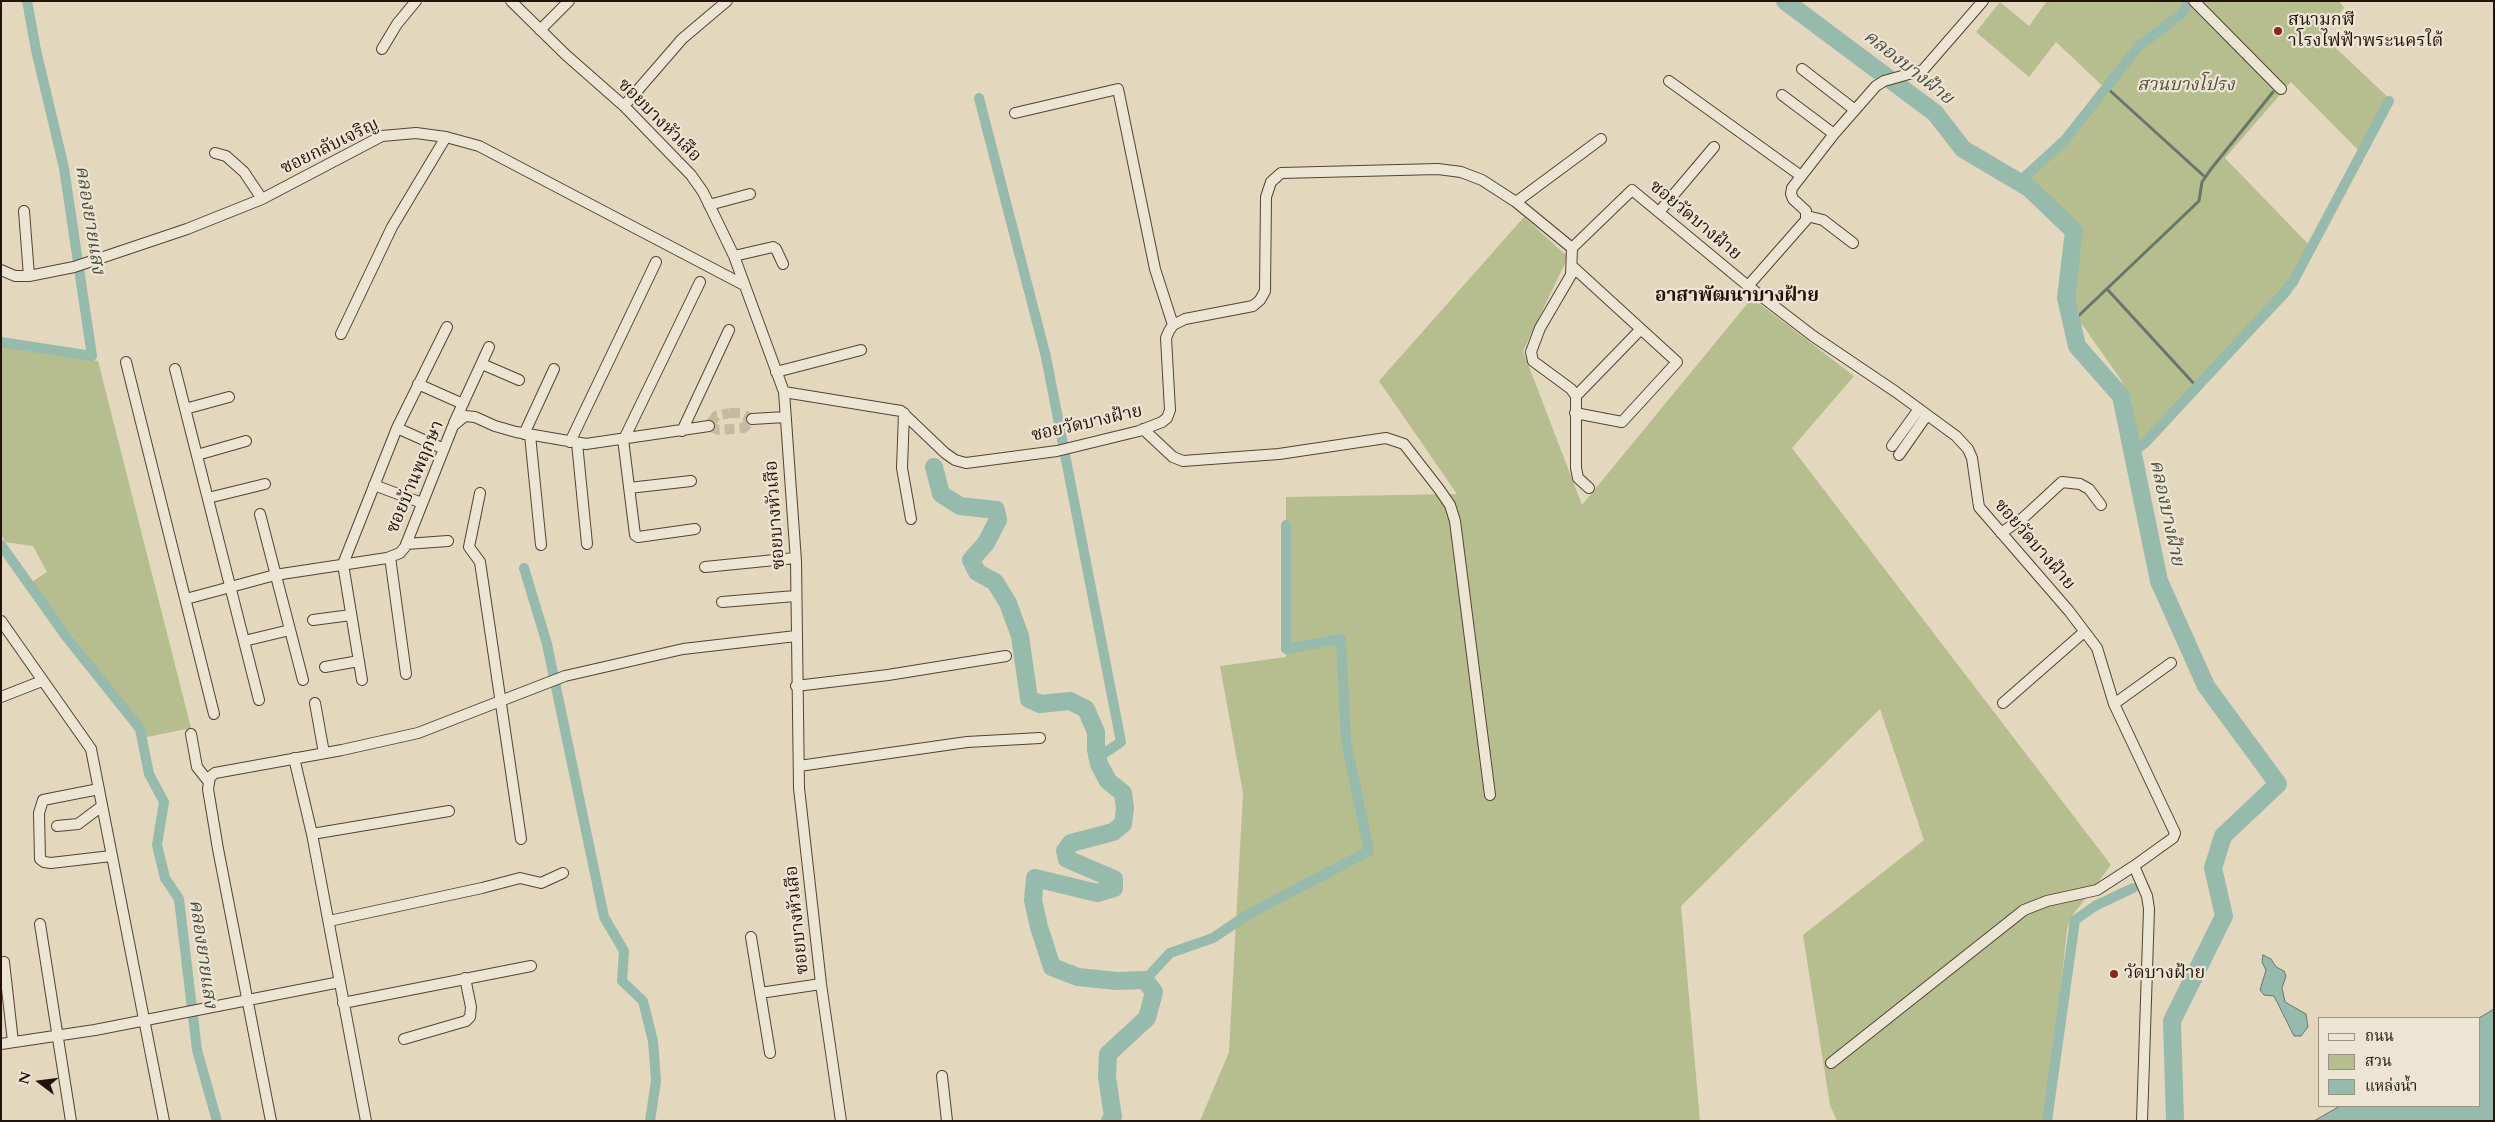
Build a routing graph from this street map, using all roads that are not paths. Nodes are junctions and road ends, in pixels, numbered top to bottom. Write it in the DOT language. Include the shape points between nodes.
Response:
graph roads {
  1 [pos="416,1"];
  2 [pos="511,1"];
  3 [pos="570,1"];
  4 [pos="1982,1"];
  5 [pos="721,3"];
  6 [pos="2197,4"];
  7 [pos="540,30"];
  8 [pos="382,49"];
  9 [pos="1802,69"];
  10 [pos="1669,81"];
  11 [pos="2281,88"];
  12 [pos="1782,94"];
  13 [pos="624,106"];
  14 [pos="1855,110"];
  15 [pos="1015,113"];
  16 [pos="1834,134"];
  17 [pos="446,137"];
  18 [pos="1601,139"];
  19 [pos="1714,147"];
  20 [pos="215,152"];
  21 [pos="1801,176"];
  22 [pos="750,194"];
  23 [pos="262,199"];
  24 [pos="1516,202"];
  25 [pos="708,205"];
  26 [pos="24,211"];
  27 [pos="1659,212"];
  28 [pos="1807,216"];
  29 [pos="1853,243"];
  30 [pos="1572,248"];
  31 [pos="734,256"];
  32 [pos="656,262"];
  33 [pos="783,264"];
  34 [pos="1573,267"];
  35 [pos="1,270"];
  36 [pos="29,276"];
  37 [pos="700,282"];
  38 [pos="744,285"];
  39 [pos="1748,286"];
  40 [pos="1173,325"];
  41 [pos="448,327"];
  42 [pos="1641,329"];
  43 [pos="729,330"];
  44 [pos="341,334"];
  45 [pos="489,347"];
  46 [pos="861,350"];
  47 [pos="126,362"];
  48 [pos="482,364"];
  49 [pos="174,369"];
  50 [pos="554,369"];
  51 [pos="776,372"];
  52 [pos="519,380"];
  53 [pos="418,384"];
  54 [pos="784,392"];
  55 [pos="1576,396"];
  56 [pos="229,397"];
  57 [pos="463,404"];
  58 [pos="185,409"];
  59 [pos="1923,412"];
  60 [pos="904,413"];
  61 [pos="1575,413"];
  62 [pos="786,417"];
  63 [pos="752,418"];
  64 [pos="453,426"];
  65 [pos="708,426"];
  66 [pos="397,428"];
  67 [pos="1143,429"];
  68 [pos="682,431"];
  69 [pos="527,434"];
  70 [pos="624,439"];
  71 [pos="246,441"];
  72 [pos="574,443"];
  73 [pos="1892,446"];
  74 [pos="444,449"];
  75 [pos="197,455"];
  76 [pos="1899,455"];
  77 [pos="691,481"];
  78 [pos="265,484"];
  79 [pos="374,485"];
  80 [pos="629,488"];
  81 [pos="1589,488"];
  82 [pos="480,493"];
  83 [pos="208,498"];
  84 [pos="422,503"];
  85 [pos="2101,505"];
  86 [pos="260,514"];
  87 [pos="911,519"];
  88 [pos="695,529"];
  89 [pos="2000,533"];
  90 [pos="448,541"];
  91 [pos="406,544"];
  92 [pos="587,544"];
  93 [pos="541,545"];
  94 [pos="390,557"];
  95 [pos="795,558"];
  96 [pos="343,564"];
  97 [pos="705,567"];
  98 [pos="275,575"];
  99 [pos="231,586"];
  100 [pos="795,596"];
  101 [pos="186,599"];
  102 [pos="722,602"];
  103 [pos="351,615"];
  104 [pos="313,620"];
  105 [pos="1,621"];
  106 [pos="290,630"];
  107 [pos="2084,632"];
  108 [pos="796,636"];
  109 [pos="244,641"];
  110 [pos="1006,656"];
  111 [pos="359,662"];
  112 [pos="2171,663"];
  113 [pos="325,667"];
  114 [pos="406,674"];
  115 [pos="303,680"];
  116 [pos="362,680"];
  117 [pos="42,681"];
  118 [pos="796,686"];
  119 [pos="1,697"];
  120 [pos="259,700"];
  121 [pos="499,702"];
  122 [pos="316,703"];
  123 [pos="2002,703"];
  124 [pos="2114,704"];
  125 [pos="214,714"];
  126 [pos="191,734"];
  127 [pos="1040,738"];
  128 [pos="324,753"];
  129 [pos="294,758"];
  130 [pos="799,766"];
  131 [pos="208,781"];
  132 [pos="99,789"];
  133 [pos="1490,795"];
  134 [pos="102,806"];
  135 [pos="449,811"];
  136 [pos="57,826"];
  137 [pos="312,834"];
  138 [pos="521,839"];
  139 [pos="111,856"];
  140 [pos="2134,866"];
  141 [pos="564,873"];
  142 [pos="329,921"];
  143 [pos="40,924"];
  144 [pos="751,937"];
  145 [pos="4,962"];
  146 [pos="531,966"];
  147 [pos="465,978"];
  148 [pos="340,982"];
  149 [pos="821,984"];
  150 [pos="760,994"];
  151 [pos="248,1001"];
  152 [pos="343,1003"];
  153 [pos="144,1020"];
  154 [pos="56,1036"];
  155 [pos="404,1039"];
  156 [pos="13,1042"];
  157 [pos="1,1044"];
  158 [pos="770,1053"];
  159 [pos="1831,1064"];
  160 [pos="942,1076"];
  161 [pos="71,1121"];
  162 [pos="164,1121"];
  163 [pos="271,1121"];
  164 [pos="366,1121"];
  165 [pos="841,1121"];
  166 [pos="947,1121"];
  167 [pos="2142,1121"];
  1 -- 8 [label="street"];
  2 -- 7 [label="street, ซอยบางหัวเสือ"];
  3 -- 7 [label="street"];
  4 -- 14 [label="street" via="1923,70 1884,81"];
  5 -- 13 [label="street" via="682,39"];
  6 -- 11 [label="street"];
  7 -- 13 [label="street, ซอยบางหัวเสือ"];
  9 -- 14 [label="street"];
  10 -- 21 [label="street"];
  12 -- 16 [label="street"];
  13 -- 25 [label="street, ซอยบางหัวเสือ" via="682,163"];
  14 -- 16 [label="street"];
  15 -- 40 [label="street" via="1118,89 1155,269"];
  16 -- 21 [label="street"];
  17 -- 23 [label="street, ซอยกลับเจริญ" via="416,133 382,136"];
  17 -- 38 [label="street, ซอยกลับเจริญ" via="479,146"];
  17 -- 44 [label="street" via="392,227"];
  18 -- 24 [label="street"];
  19 -- 27 [label="street"];
  20 -- 23 [label="street" via="226,156 244,172"];
  21 -- 28 [label="street" via="1791,194"];
  22 -- 25 [label="street"];
  23 -- 36 [label="street, ซอยกลับเจริญ" via="187,229 74,267"];
  24 -- 30 [label="street"];
  24 -- 40 [label="street" via="1482,180 1461,172 1438,169 1281,173 1270,182 1266,197 1265,291 1260,300 1253,306 1185,319"];
  25 -- 31 [label="street, ซอยบางหัวเสือ"];
  26 -- 36 [label="street"];
  27 -- 30 [label="street, ซอยวัดบางฝ้าย" via="1632,190"];
  27 -- 39 [label="street, ซอยวัดบางฝ้าย"];
  28 -- 29 [label="street" via="1823,220"];
  28 -- 39 [label="street"];
  30 -- 34 [label="street"];
  31 -- 33 [label="street" via="772,247"];
  31 -- 38 [label="street, ซอยบางหัวเสือ"];
  32 -- 72 [label="street"];
  34 -- 42 [label="street"];
  34 -- 55 [label="street" via="1540,328 1531,352 1533,362 1571,388"];
  35 -- 36 [label="street, ซอยกลับเจริญ" via="15,276"];
  37 -- 70 [label="street"];
  38 -- 51 [label="street, ซอยบางหัวเสือ"];
  39 -- 59 [label="street, ซอยวัดบางฝ้าย"];
  40 -- 67 [label="street, ซอยวัดบางฝ้าย" via="1166,338 1170,410 1162,422"];
  41 -- 53 [label="street"];
  42 -- 55 [label="street"];
  42 -- 61 [label="street" via="1677,362 1622,422"];
  43 -- 68 [label="street"];
  45 -- 48 [label="street"];
  46 -- 51 [label="street"];
  47 -- 101 [label="street"];
  48 -- 52 [label="street"];
  48 -- 57 [label="street"];
  49 -- 58 [label="street"];
  50 -- 69 [label="street"];
  51 -- 54 [label="street, ซอยบางหัวเสือ"];
  53 -- 57 [label="street"];
  53 -- 66 [label="street"];
  54 -- 60 [label="street, ซอยวัดบางฝ้าย" via="893,408"];
  54 -- 62 [label="street, ซอยบางหัวเสือ"];
  55 -- 61 [label="street"];
  56 -- 58 [label="street"];
  57 -- 64 [label="street"];
  58 -- 75 [label="street"];
  59 -- 73 [label="street"];
  59 -- 76 [label="street"];
  59 -- 89 [label="street, ซอยวัดบางฝ้าย" via="1968,449 1979,507"];
  60 -- 67 [label="street, ซอยวัดบางฝ้าย" via="945,453 966,463 1057,451"];
  60 -- 87 [label="street" via="902,468"];
  61 -- 81 [label="street" via="1576,468 1578,478"];
  62 -- 63 [label="street"];
  62 -- 95 [label="street, ซอยบางหัวเสือ"];
  64 -- 69 [label="street, ซอยบ้านพฤกษา" via="461,418 472,416"];
  64 -- 74 [label="street, ซอยบ้านพฤกษา"];
  65 -- 68 [label="street, ซอยบ้านพฤกษา"];
  66 -- 74 [label="street"];
  66 -- 79 [label="street"];
  67 -- 133 [label="street" via="1173,457 1183,461 1279,454 1386,438 1404,444 1450,505 1455,520"];
  68 -- 70 [label="street, ซอยบ้านพฤกษา"];
  69 -- 72 [label="street, ซอยบ้านพฤกษา"];
  69 -- 93 [label="street"];
  70 -- 72 [label="street, ซอยบ้านพฤกษา"];
  70 -- 80 [label="street"];
  71 -- 75 [label="street"];
  72 -- 92 [label="street"];
  74 -- 84 [label="street, ซอยบ้านพฤกษา"];
  75 -- 83 [label="street"];
  77 -- 80 [label="street"];
  78 -- 83 [label="street"];
  79 -- 84 [label="street"];
  79 -- 96 [label="street"];
  80 -- 88 [label="street" via="633,531 638,536"];
  82 -- 121 [label="street" via="469,547 480,562"];
  83 -- 99 [label="street"];
  84 -- 91 [label="street, ซอยบ้านพฤกษา"];
  85 -- 89 [label="street" via="2089,489 2080,484 2062,482 2023,518"];
  86 -- 98 [label="street"];
  89 -- 107 [label="street, ซอยวัดบางฝ้าย"];
  90 -- 91 [label="street"];
  91 -- 94 [label="street, ซอยบ้านพฤกษา" via="400,553"];
  94 -- 96 [label="street, ซอยบ้านพฤกษา"];
  94 -- 114 [label="street"];
  95 -- 97 [label="street"];
  95 -- 100 [label="street, ซอยบางหัวเสือ"];
  96 -- 98 [label="street, ซอยบ้านพฤกษา"];
  96 -- 103 [label="street"];
  98 -- 99 [label="street, ซอยบ้านพฤกษา"];
  98 -- 106 [label="street"];
  99 -- 101 [label="street, ซอยบ้านพฤกษา"];
  99 -- 109 [label="street"];
  100 -- 102 [label="street"];
  100 -- 108 [label="street, ซอยบางหัวเสือ"];
  101 -- 125 [label="street"];
  103 -- 104 [label="street"];
  103 -- 111 [label="street"];
  105 -- 117 [label="street"];
  106 -- 109 [label="street"];
  106 -- 115 [label="street"];
  107 -- 123 [label="street"];
  107 -- 124 [label="street, ซอยวัดบางฝ้าย" via="2099,655"];
  108 -- 118 [label="street, ซอยบางหัวเสือ"];
  108 -- 121 [label="street" via="683,649 564,676"];
  109 -- 120 [label="street"];
  110 -- 118 [label="street" via="888,676"];
  111 -- 113 [label="street"];
  111 -- 116 [label="street"];
  112 -- 124 [label="street"];
  117 -- 119 [label="street"];
  117 -- 132 [label="street" via="91,749"];
  118 -- 130 [label="street, ซอยบางหัวเสือ"];
  121 -- 128 [label="street" via="418,733"];
  121 -- 138 [label="street"];
  122 -- 128 [label="street"];
  124 -- 140 [label="street, ซอยวัดบางฝ้าย" via="2175,833 2173,838"];
  126 -- 131 [label="street" via="197,767"];
  127 -- 130 [label="street" via="967,742"];
  128 -- 129 [label="street"];
  129 -- 131 [label="street" via="215,773"];
  129 -- 137 [label="street"];
  130 -- 149 [label="street, ซอยบางหัวเสือ"];
  131 -- 151 [label="street"];
  132 -- 134 [label="street"];
  132 -- 139 [label="street" via="43,800 38,813 40,859 51,863"];
  134 -- 136 [label="street" via="78,824"];
  134 -- 139 [label="street"];
  135 -- 137 [label="street"];
  137 -- 142 [label="street"];
  139 -- 153 [label="street"];
  140 -- 159 [label="street" via="2097,890 2047,901 2024,910"];
  140 -- 167 [label="street" via="2149,908"];
  141 -- 142 [label="street" via="541,883 520,878"];
  142 -- 148 [label="street"];
  143 -- 154 [label="street"];
  144 -- 150 [label="street"];
  145 -- 156 [label="street"];
  146 -- 147 [label="street"];
  147 -- 152 [label="street"];
  147 -- 155 [label="street" via="471,1007 466,1021"];
  148 -- 151 [label="street"];
  148 -- 152 [label="street"];
  149 -- 150 [label="street"];
  149 -- 165 [label="street, ซอยบางหัวเสือ"];
  150 -- 158 [label="street"];
  151 -- 153 [label="street"];
  151 -- 163 [label="street"];
  152 -- 164 [label="street"];
  153 -- 154 [label="street"];
  153 -- 162 [label="street"];
  154 -- 156 [label="street"];
  154 -- 161 [label="street"];
  156 -- 157 [label="street"];
  160 -- 166 [label="street"];
}
